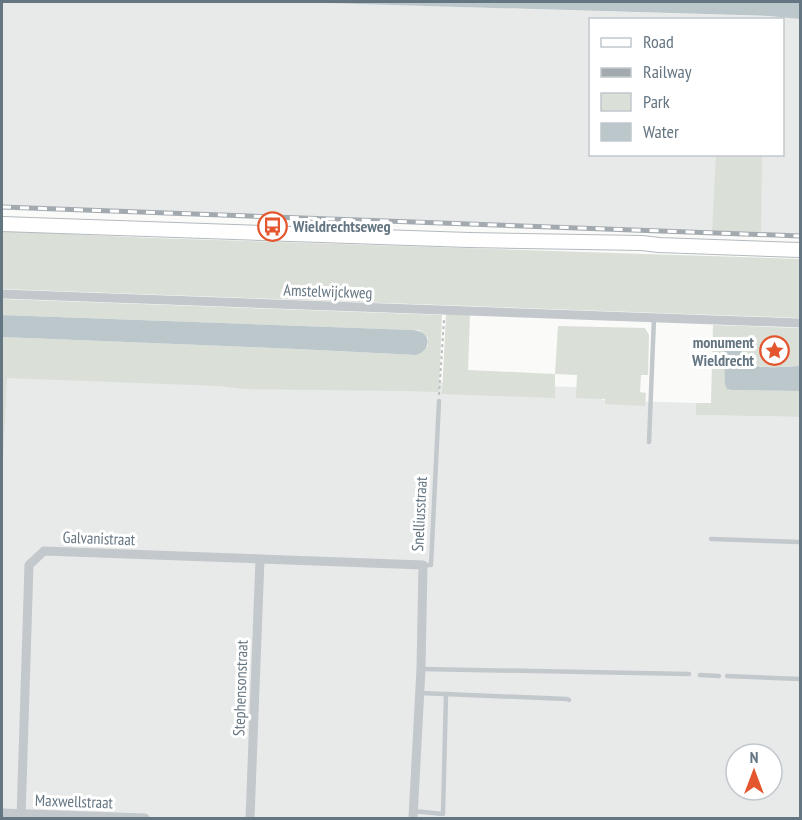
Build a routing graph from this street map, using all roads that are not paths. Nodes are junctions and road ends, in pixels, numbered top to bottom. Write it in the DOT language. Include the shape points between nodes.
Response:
graph roads {
  1 [pos="2,224"];
  2 [pos="801,250"];
  3 [pos="2,294"];
  4 [pos="654,318"];
  5 [pos="801,323"];
  6 [pos="439,401"];
  7 [pos="649,442"];
  8 [pos="711,539"];
  9 [pos="801,542"];
  10 [pos="260,559"];
  11 [pos="423,565"];
  12 [pos="421,669"];
  13 [pos="689,674"];
  14 [pos="700,675"];
  15 [pos="719,676"];
  16 [pos="727,676"];
  17 [pos="801,679"];
  18 [pos="420,693"];
  19 [pos="446,694"];
  20 [pos="568,700"];
  21 [pos="2,813"];
  22 [pos="413,815"];
  23 [pos="21,816"];
  24 [pos="145,819"];
  25 [pos="250,819"];
  1 -- 2 [label="street"];
  3 -- 4 [label="street, Amstelwijckweg"];
  4 -- 5 [label="street, Amstelwijckweg"];
  4 -- 7 [label="lane"];
  6 -- 11 [label="lane, Snelliusstraat" via="431,565"];
  8 -- 9 [label="lane"];
  10 -- 11 [label="street, Galvanistraat"];
  10 -- 23 [label="street, Galvanistraat" via="44,551 29,565"];
  10 -- 25 [label="street, Stephensonstraat"];
  11 -- 12 [label="street, Snelliusstraat"];
  12 -- 13 [label="lane"];
  12 -- 18 [label="street, Snelliusstraat"];
  14 -- 15 [label="lane"];
  16 -- 17 [label="lane"];
  18 -- 19 [label="lane"];
  18 -- 22 [label="street, Snelliusstraat"];
  19 -- 20 [label="lane"];
  19 -- 22 [label="lane" via="443,814"];
  21 -- 23 [label="street, Maxwellstraat"];
  23 -- 24 [label="street, Maxwellstraat"];
}
